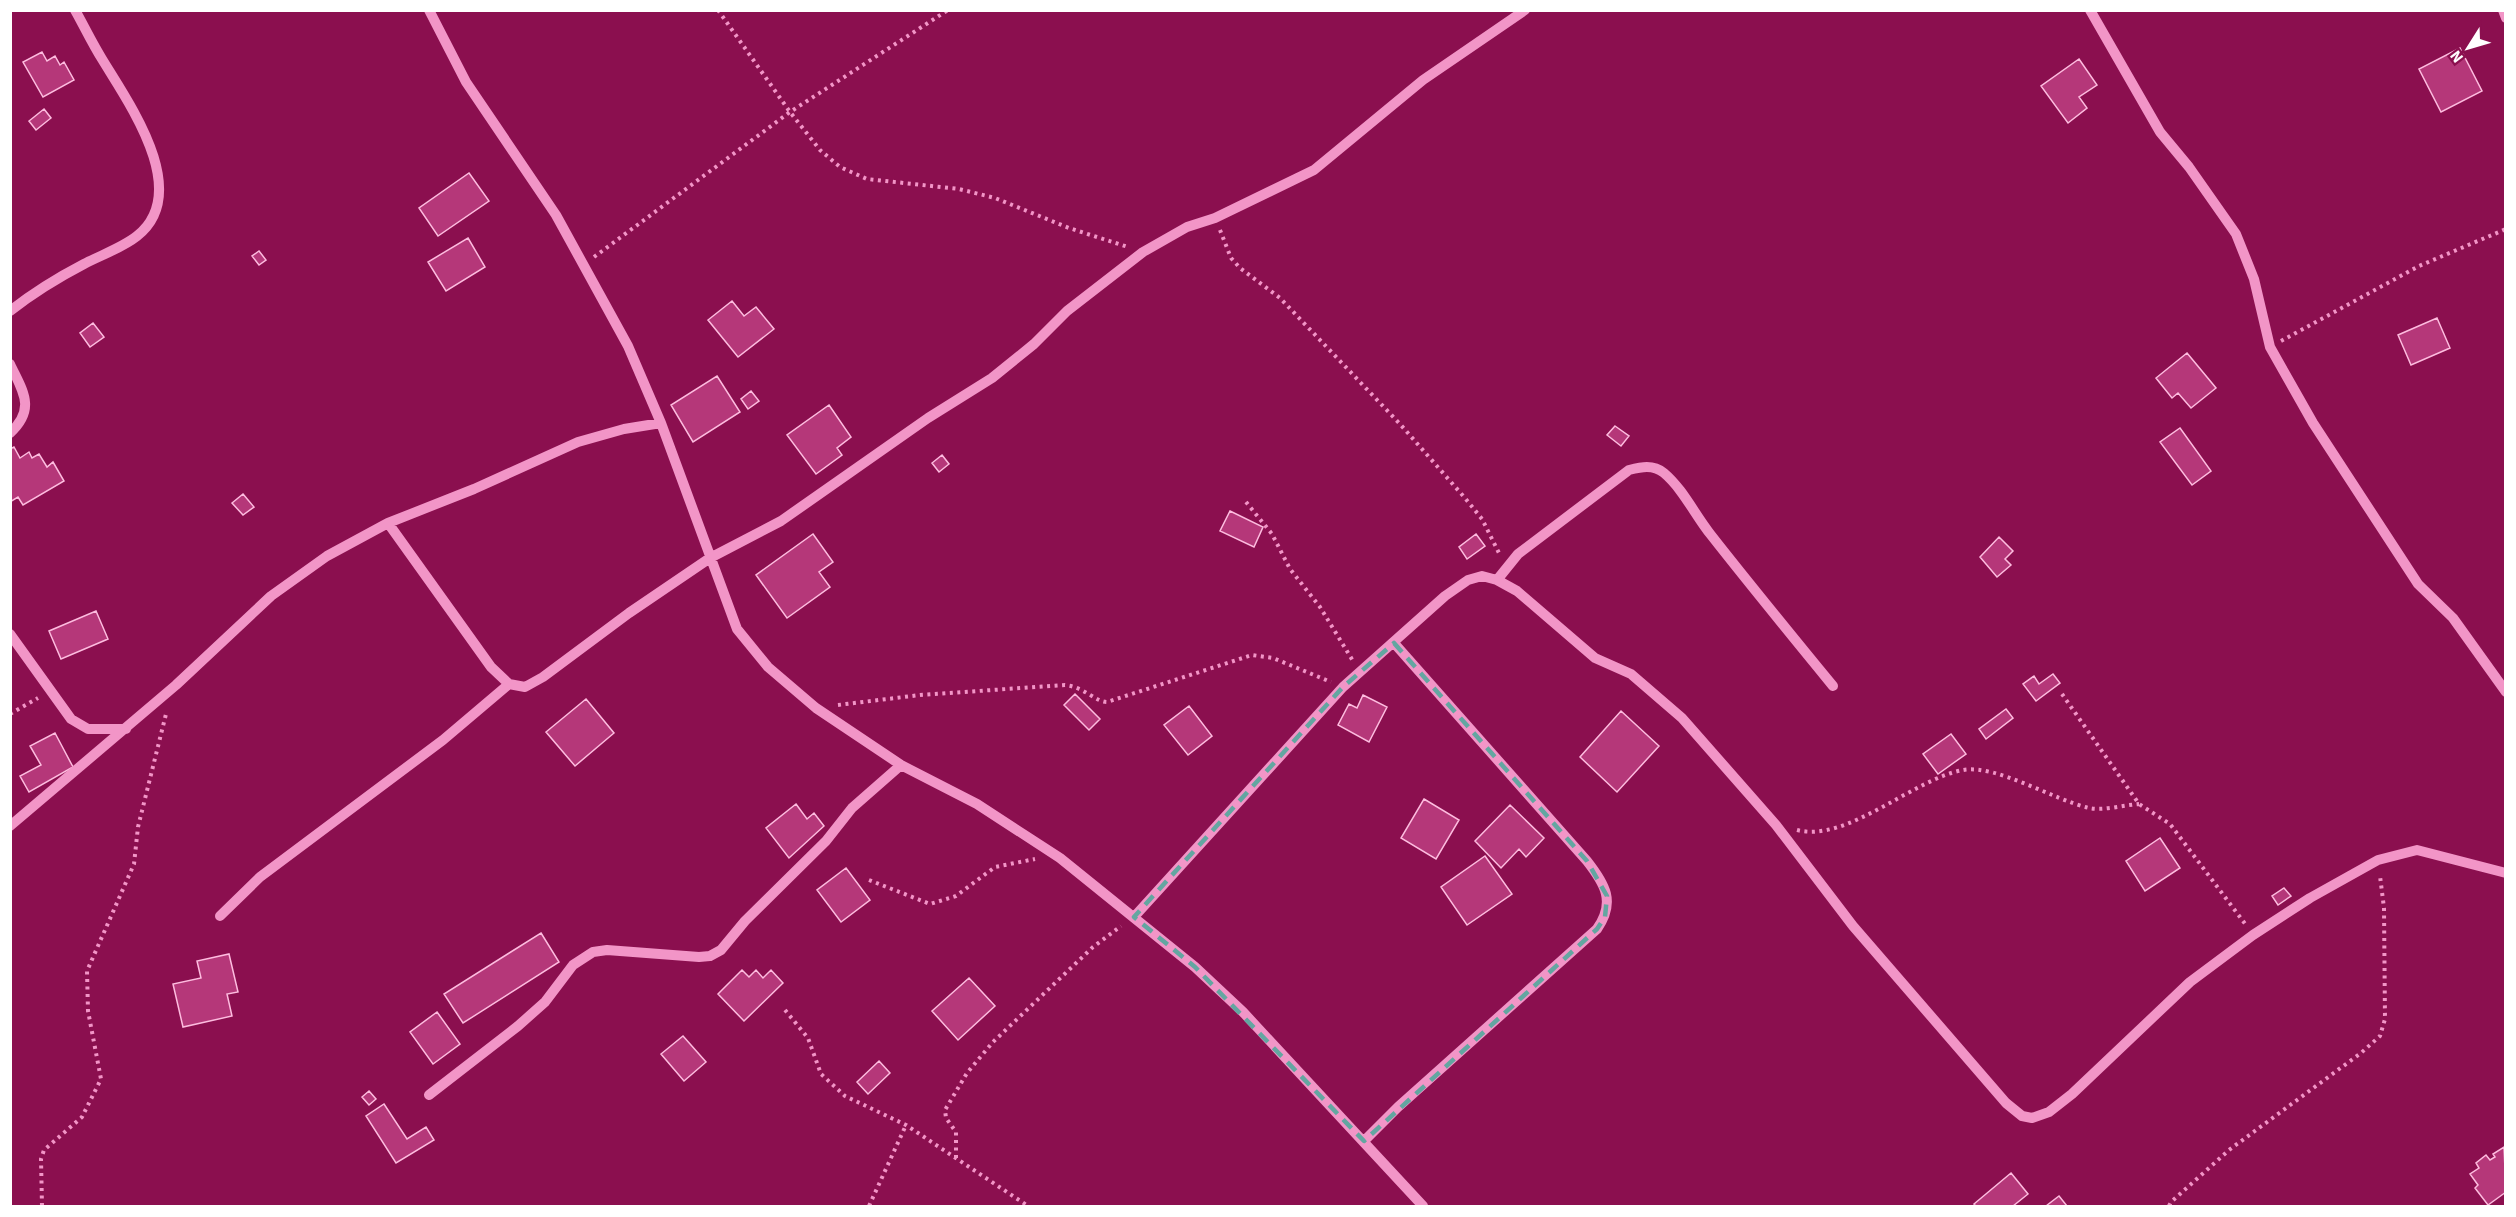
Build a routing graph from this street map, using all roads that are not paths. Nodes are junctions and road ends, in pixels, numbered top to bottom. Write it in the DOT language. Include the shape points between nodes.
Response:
graph roads {
  1 [pos="75,10"];
  2 [pos="429,10"];
  3 [pos="1525,10"];
  4 [pos="2090,10"];
  5 [pos="2503,10"];
  6 [pos="2505,18"];
  7 [pos="10,311"];
  8 [pos="10,364"];
  9 [pos="662,423"];
  10 [pos="10,433"];
  11 [pos="388,523"];
  12 [pos="710,558"];
  13 [pos="1497,580"];
  14 [pos="10,634"];
  15 [pos="1394,643"];
  16 [pos="509,684"];
  17 [pos="1833,686"];
  18 [pos="2505,692"];
  19 [pos="126,729"];
  20 [pos="901,765"];
  21 [pos="10,826"];
  22 [pos="2505,873"];
  23 [pos="220,916"];
  24 [pos="1134,916"];
  25 [pos="429,1095"];
  26 [pos="1364,1141"];
  27 [pos="1423,1206"];
  1 -- 7 [label="street" via="144,130 155,163 159,191 156,208 137,236 67,273"];
  2 -- 9 [label="street" via="466,82 556,215 628,346"];
  3 -- 12 [label="street" via="1423,80 1314,170 1215,218 1187,227 1143,252 1066,311 992,378 908,431 782,520"];
  4 -- 18 [label="street" via="2160,132 2236,234 2254,279 2270,347 2313,423 2418,584 2453,618"];
  5 -- 6 [label="street"];
  8 -- 10 [label="street" via="27,399 25,410"];
  9 -- 11 [label="street" via="578,442"];
  9 -- 12 [label="street"];
  11 -- 16 [label="street" via="491,667"];
  11 -- 19 [label="street" via="327,556 271,596"];
  12 -- 16 [label="street" via="543,677 525,687"];
  12 -- 20 [label="street" via="737,629 768,667 816,708"];
  13 -- 15 [label="street" via="1482,576 1468,580"];
  13 -- 17 [label="street" via="1506,566 1562,518 1629,470 1654,468 1663,472 1683,495"];
  13 -- 22 [label="street" via="1536,606 1595,658 1631,674 1682,718 1776,825 1853,926 2006,1103 2022,1116 2032,1118 2049,1112 2190,982 2310,898 2378,860 2417,850"];
  14 -- 19 [label="street" via="72,719 88,729"];
  15 -- 24 [label="street" via="1343,687"];
  15 -- 26 [label="street" via="1587,861 1600,878 1608,908 1597,929"];
  16 -- 23 [label="street" via="443,740 260,877"];
  19 -- 21 [label="street"];
  20 -- 24 [label="street" via="977,804 1060,858"];
  20 -- 25 [label="street" via="852,808 826,841 721,950 699,957 593,952 573,965 545,1002 518,1026"];
  24 -- 26 [label="street" via="1243,1012"];
  26 -- 27 [label="street"];
}
